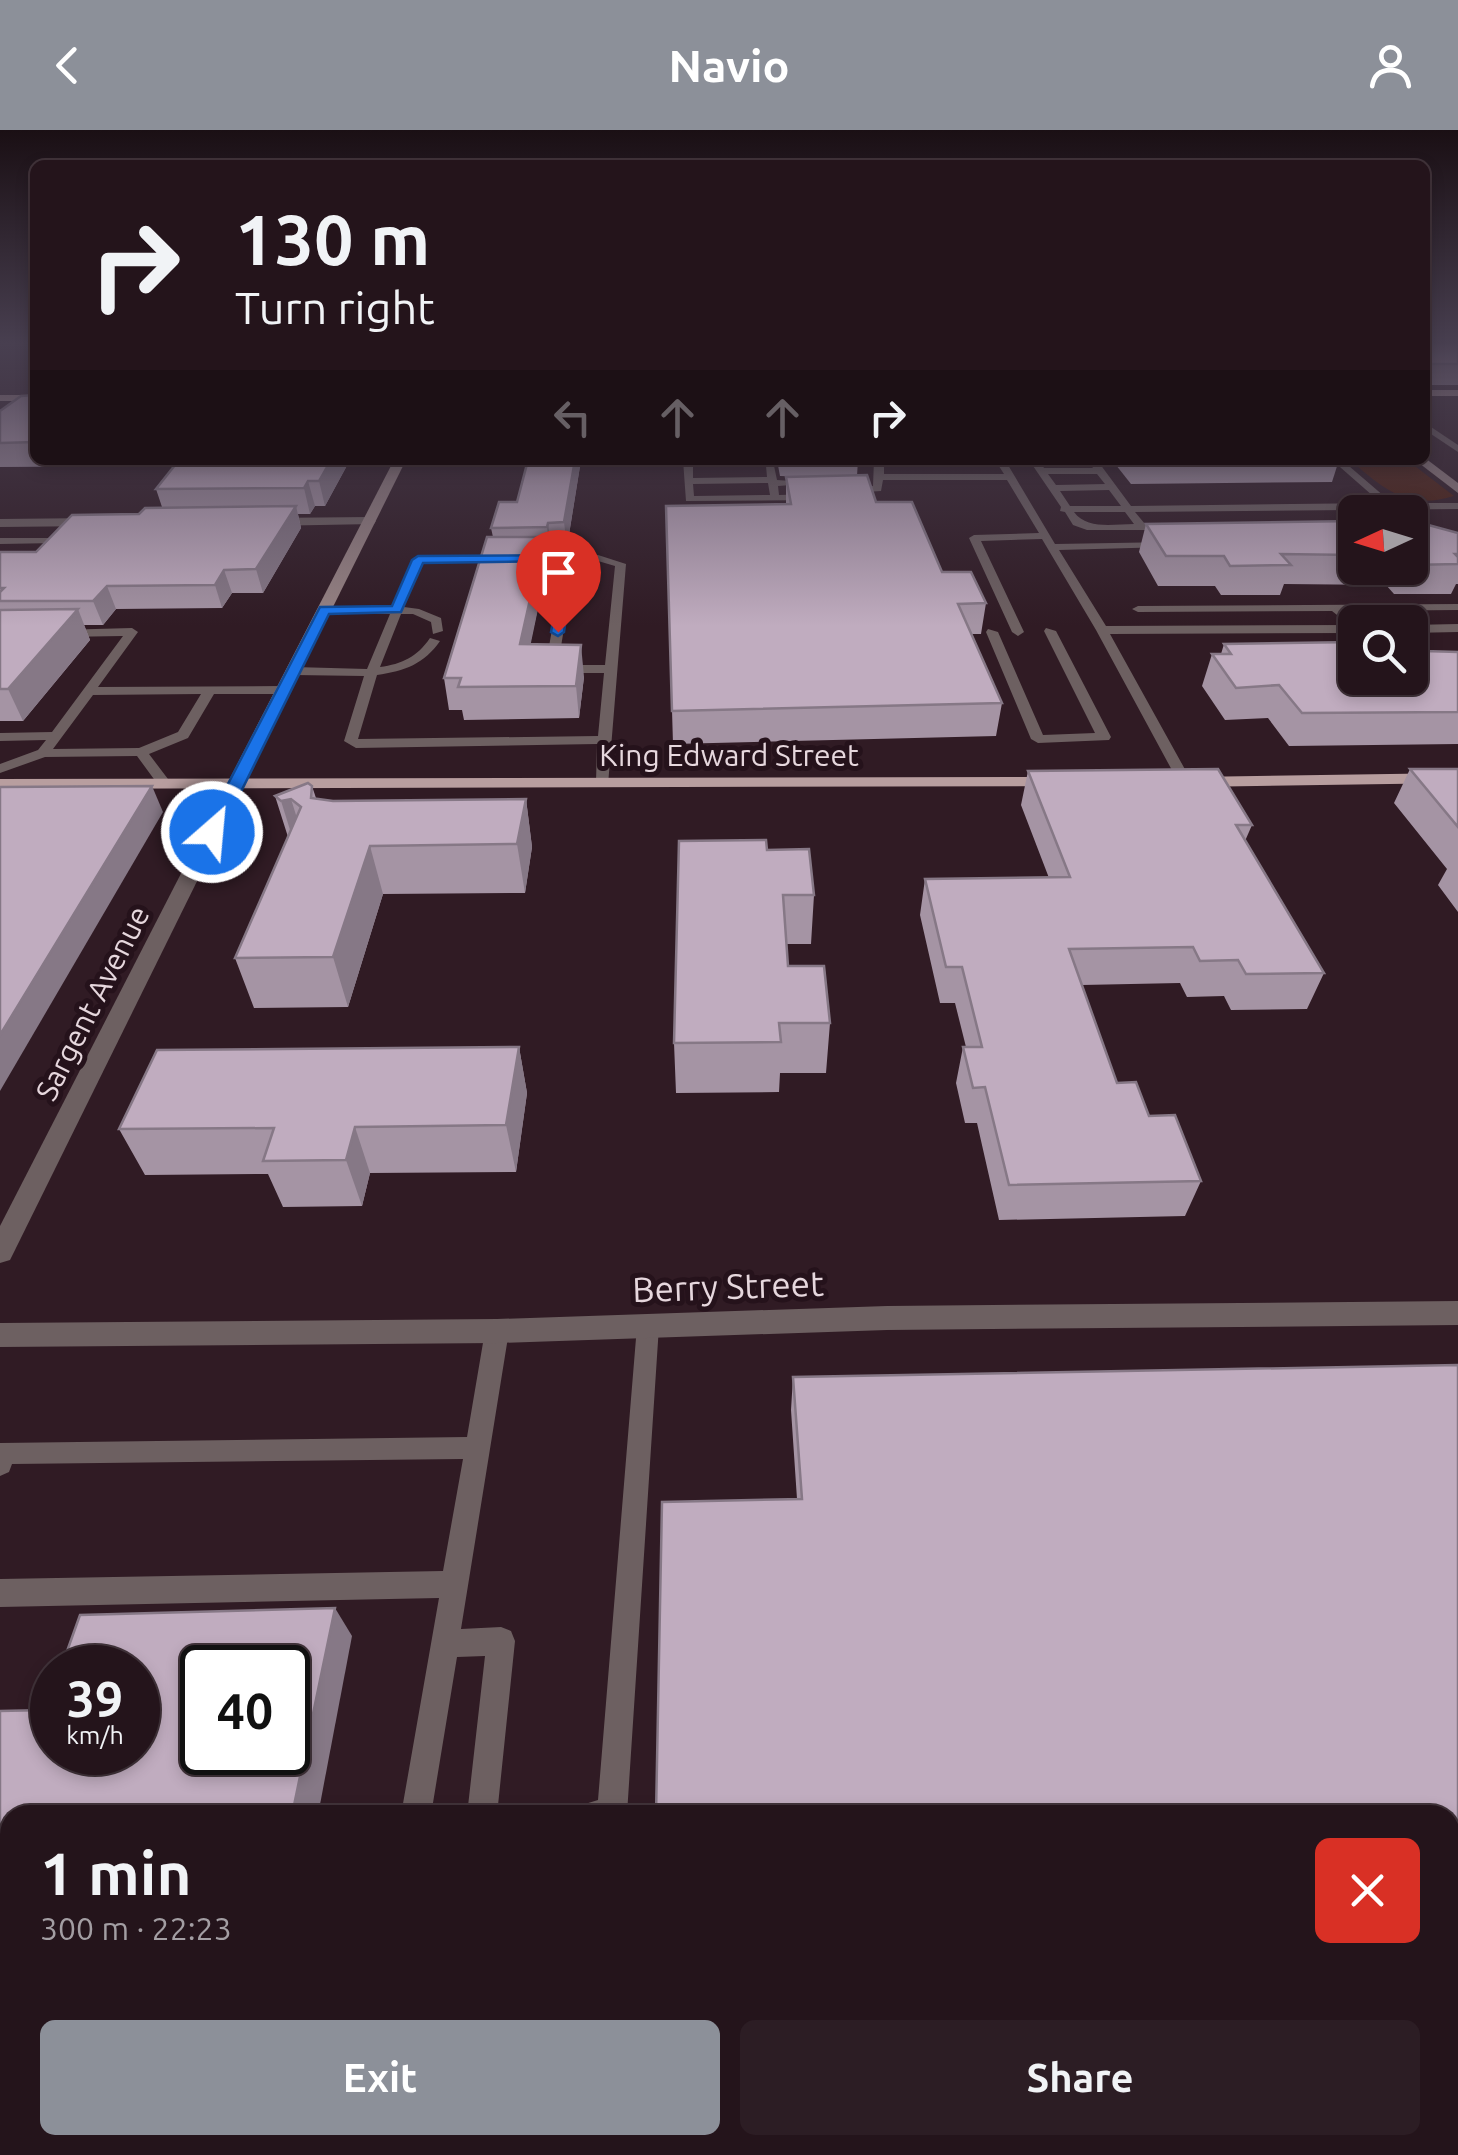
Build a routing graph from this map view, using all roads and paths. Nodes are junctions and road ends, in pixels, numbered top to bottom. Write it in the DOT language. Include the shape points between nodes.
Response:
graph roads {
  1 [pos="398,465"];
  2 [pos="688,465"];
  3 [pos="770,465"];
  4 [pos="879,465"];
  5 [pos="956,465"];
  6 [pos="1003,465"];
  7 [pos="1037,465"];
  8 [pos="1096,465"];
  9 [pos="1342,465"];
  10 [pos="1429,465"];
  11 [pos="1040,471"];
  12 [pos="1100,471"];
  13 [pos="1010,476"];
  14 [pos="962,477"];
  15 [pos="879,478"];
  16 [pos="688,481"];
  17 [pos="773,482"];
  18 [pos="822,483"];
  19 [pos="1454,483"];
  20 [pos="1051,488"];
  21 [pos="1112,488"];
  22 [pos="1370,495"];
  23 [pos="844,497"];
  24 [pos="775,498"];
  25 [pos="827,498"];
  26 [pos="1458,506"];
  27 [pos="1428,507"];
  28 [pos="1064,509"];
  29 [pos="1128,509"];
  30 [pos="1338,509"];
  31 [pos="370,521"];
  32 [pos="71,522"];
  33 [pos="104,522"];
  34 [pos="256,522"];
  35 [pos="0,523"];
  36 [pos="1142,527"];
  37 [pos="1178,527"];
  38 [pos="34,541"];
  39 [pos="0,542"];
  40 [pos="1048,542"];
  41 [pos="1190,544"];
  42 [pos="19,555"];
  43 [pos="570,558"];
  44 [pos="1138,608"];
  45 [pos="1335,608"];
  46 [pos="1458,608"];
  47 [pos="325,610"];
  48 [pos="397,610"];
  49 [pos="1338,611"];
  50 [pos="1428,628"];
  51 [pos="1458,628"];
  52 [pos="1338,629"];
  53 [pos="1102,630"];
  54 [pos="1050,631"];
  55 [pos="992,632"];
  56 [pos="1018,632"];
  57 [pos="38,633"];
  58 [pos="613,668"];
  59 [pos="372,671"];
  60 [pos="294,672"];
  61 [pos="210,690"];
  62 [pos="284,690"];
  63 [pos="89,691"];
  64 [pos="0,736"];
  65 [pos="56,736"];
  66 [pos="604,740"];
  67 [pos="141,752"];
  68 [pos="43,753"];
  69 [pos="0,769"];
  70 [pos="1458,778"];
  71 [pos="238,782"];
  72 [pos="603,782"];
  73 [pos="1074,782"];
  74 [pos="1176,782"];
  75 [pos="164,783"];
  76 [pos="0,784"];
  77 [pos="0,1252"];
  78 [pos="1458,1313"];
  79 [pos="648,1326"];
  80 [pos="497,1331"];
  81 [pos="0,1335"];
  82 [pos="478,1448"];
  83 [pos="0,1464"];
  84 [pos="455,1584"];
  85 [pos="0,1593"];
  86 [pos="444,1644"];
  87 [pos="418,1805"];
  88 [pos="483,1805"];
  89 [pos="613,1805"];
  1 -- 31 [label="main road, Sargent Avenue"];
  2 -- 16 [label="lane"];
  3 -- 17 [label="lane"];
  4 -- 15 [label="lane"];
  5 -- 14 [label="lane"];
  6 -- 13 [label="lane"];
  7 -- 11 [label="lane"];
  8 -- 12 [label="lane"];
  9 -- 22 [label="lane"];
  10 -- 19 [label="main road"];
  11 -- 12 [label="lane"];
  11 -- 20 [label="lane"];
  12 -- 21 [label="lane"];
  13 -- 14 [label="lane"];
  13 -- 40 [label="lane"];
  14 -- 15 [label="lane"];
  15 -- 23 [label="lane" via="878,489 857,486 862,497"];
  16 -- 17 [label="lane"];
  16 -- 24 [label="lane" via="688,498"];
  17 -- 18 [label="lane"];
  17 -- 24 [label="lane"];
  20 -- 21 [label="lane"];
  20 -- 28 [label="lane"];
  21 -- 29 [label="lane"];
  24 -- 25 [label="lane"];
  26 -- 27 [label="lane"];
  28 -- 29 [label="lane"];
  28 -- 36 [label="lane" via="1087,527"];
  29 -- 30 [label="lane"];
  29 -- 36 [label="lane"];
  31 -- 34 [label="street"];
  31 -- 47 [label="main road, Sargent Avenue"];
  32 -- 33 [label="street"];
  32 -- 35 [label="street"];
  32 -- 38 [label="lane" via="53,541"];
  36 -- 37 [label="lane"];
  38 -- 39 [label="lane"];
  38 -- 42 [label="lane"];
  40 -- 41 [label="lane"];
  40 -- 53 [label="lane"];
  40 -- 56 [label="lane" via="974,538"];
  43 -- 48 [label="lane" via="418,560"];
  43 -- 58 [label="lane" via="612,560 623,568"];
  43 -- 58 [label="lane" via="551,668"];
  44 -- 45 [label="lane"];
  45 -- 46 [label="lane"];
  45 -- 49 [label="lane"];
  47 -- 48 [label="lane"];
  47 -- 60 [label="main road, Sargent Avenue"];
  48 -- 59 [label="lane"];
  48 -- 59 [label="lane" via="437,620 436,636 419,662"];
  50 -- 51 [label="lane"];
  52 -- 53 [label="lane"];
  53 -- 74 [label="lane"];
  54 -- 55 [label="lane" via="1104,737 1038,739"];
  57 -- 63 [label="lane" via="132,632"];
  58 -- 66 [label="lane"];
  59 -- 60 [label="lane"];
  59 -- 66 [label="lane" via="350,733 361,745"];
  60 -- 62 [label="main road, Sargent Avenue"];
  61 -- 62 [label="lane"];
  61 -- 63 [label="lane"];
  61 -- 67 [label="lane" via="183,735"];
  62 -- 71 [label="main road, Sargent Avenue"];
  63 -- 65 [label="lane"];
  64 -- 65 [label="lane"];
  65 -- 68 [label="lane"];
  66 -- 72 [label="lane"];
  67 -- 68 [label="lane"];
  67 -- 75 [label="lane"];
  68 -- 69 [label="lane"];
  70 -- 74 [label="main road"];
  71 -- 72 [label="main road, King Edward Street"];
  71 -- 75 [label="main road, King Edward Street"];
  71 -- 77 [label="street, Sargent Avenue"];
  72 -- 73 [label="main road, King Edward Street"];
  75 -- 76 [label="main road, King Edward Street"];
  78 -- 79 [label="street, Berry Street"];
  79 -- 80 [label="street, Berry Street"];
  79 -- 89 [label="lane"];
  80 -- 81 [label="street, Berry Street"];
  80 -- 82 [label="lane"];
  82 -- 83 [label="lane" via="4,1453"];
  82 -- 84 [label="lane"];
  84 -- 85 [label="lane"];
  84 -- 86 [label="lane"];
  86 -- 87 [label="lane"];
  86 -- 88 [label="lane" via="501,1641"];
}
